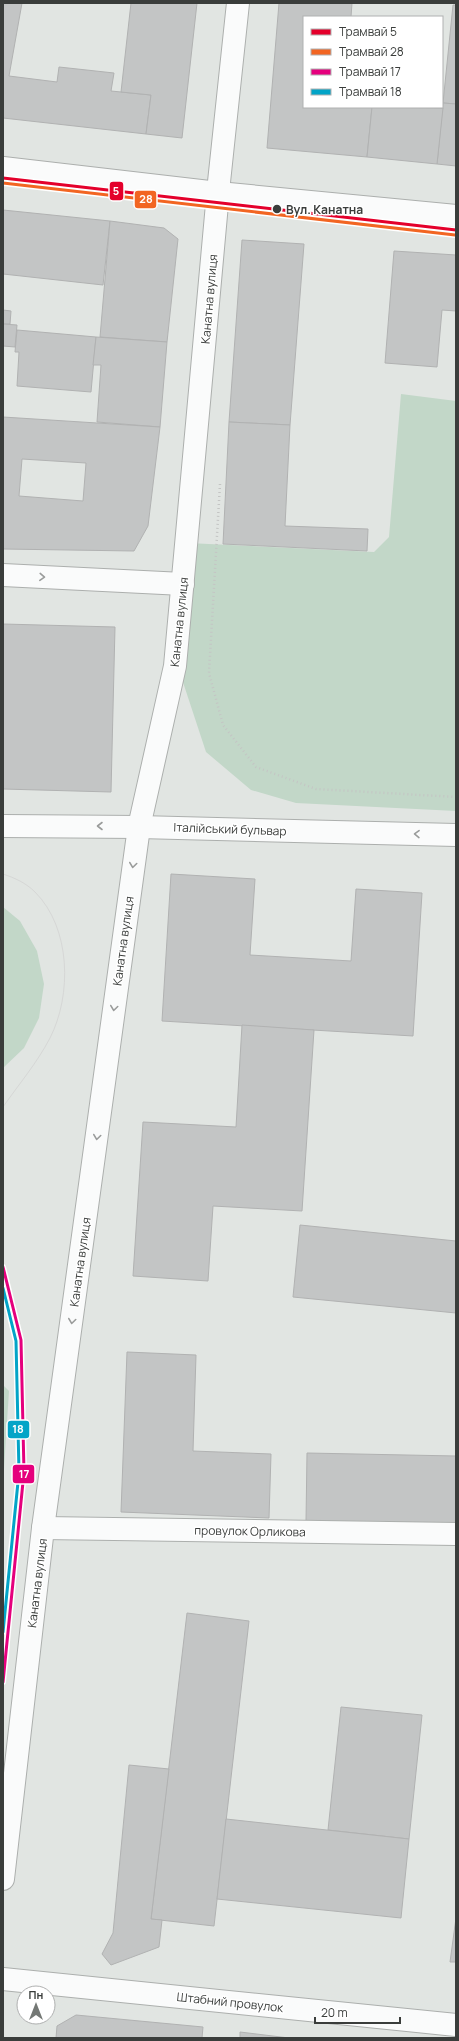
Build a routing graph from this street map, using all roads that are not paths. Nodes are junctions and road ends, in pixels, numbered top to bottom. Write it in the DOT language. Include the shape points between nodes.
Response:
graph roads {
  1 [pos="238,3"];
  2 [pos="3,168"];
  3 [pos="218,193"];
  4 [pos="456,216"];
  5 [pos="3,575"];
  6 [pos="183,584"];
  7 [pos="3,826"];
  8 [pos="139,826"];
  9 [pos="456,835"];
  10 [pos="43,1528"];
  11 [pos="456,1534"];
  12 [pos="3,1879"];
  13 [pos="3,1979"];
  14 [pos="456,2025"];
  1 -- 3 [label="main road, Канатна вулиця"];
  2 -- 3 [label="main road"];
  3 -- 4 [label="main road"];
  3 -- 6 [label="main road, Канатна вулиця"];
  5 -- 6 [label="main road, one-way"];
  6 -- 8 [label="main road, Канатна вулиця" via="175,666"];
  8 -- 7 [label="main road, Італійський бульвар, one-way"];
  9 -- 8 [label="main road, Італійський бульвар, one-way"];
  8 -- 10 [label="main road, Канатна вулиця, one-way"];
  10 -- 11 [label="main road, провулок Орликова"];
  10 -- 12 [label="main road, Канатна вулиця"];
  13 -- 14 [label="main road, Штабний провулок"];
}
